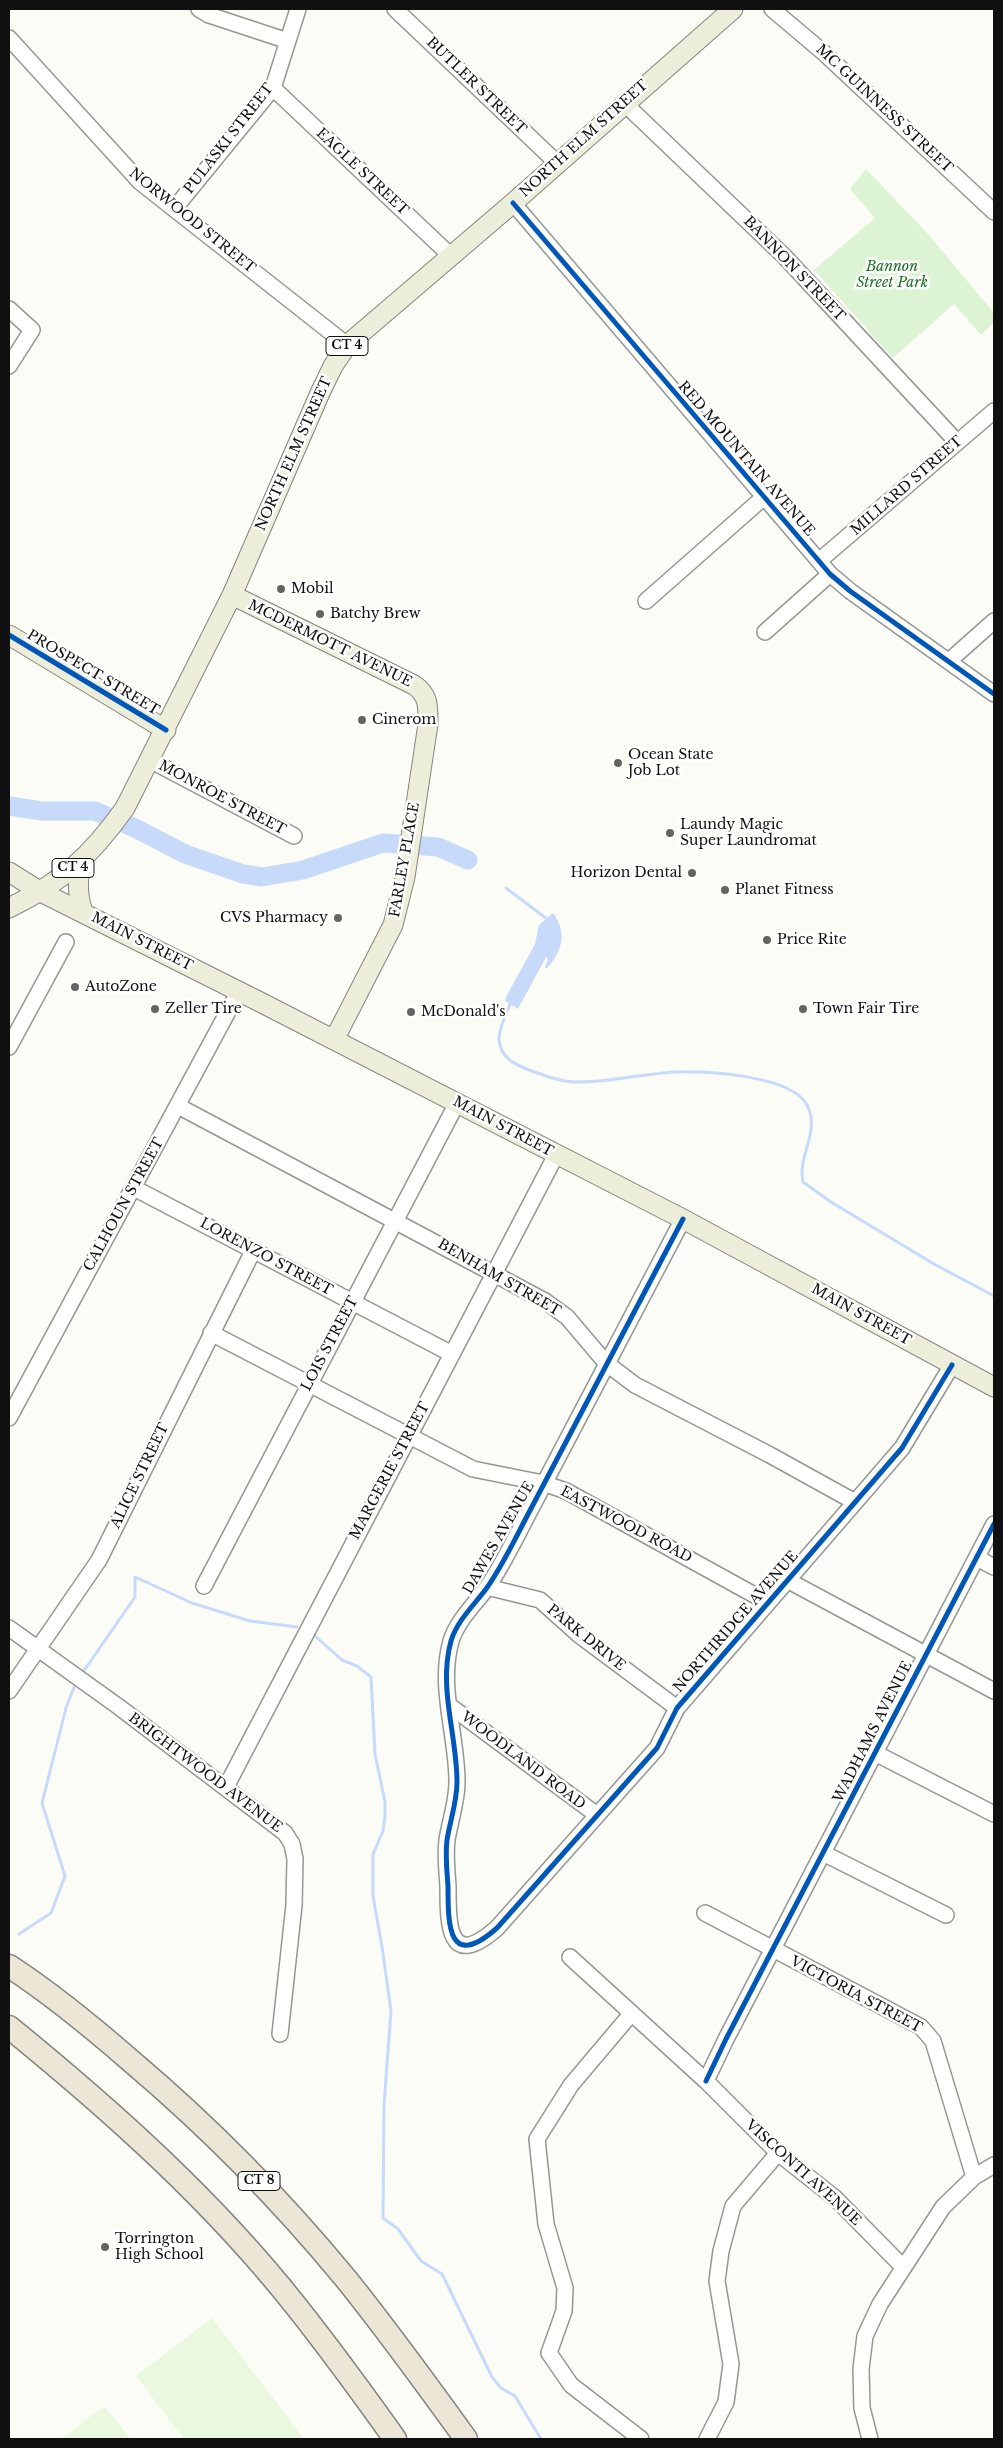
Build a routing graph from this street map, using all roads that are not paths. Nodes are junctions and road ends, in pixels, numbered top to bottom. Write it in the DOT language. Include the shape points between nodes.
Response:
graph roads {
  1 [pos="199,9"];
  2 [pos="298,9"];
  3 [pos="395,9"];
  4 [pos="733,9"];
  5 [pos="772,9"];
  6 [pos="9,38"];
  7 [pos="288,41"];
  8 [pos="273,88"];
  9 [pos="624,103"];
  10 [pos="557,163"];
  11 [pos="513,203"];
  12 [pos="174,209"];
  13 [pos="994,212"];
  14 [pos="451,256"];
  15 [pos="9,309"];
  16 [pos="347,345"];
  17 [pos="9,366"];
  18 [pos="994,411"];
  19 [pos="958,442"];
  20 [pos="764,497"];
  21 [pos="819,561"];
  22 [pos="830,574"];
  23 [pos="232,595"];
  24 [pos="646,601"];
  25 [pos="994,621"];
  26 [pos="765,632"];
  27 [pos="9,635"];
  28 [pos="949,661"];
  29 [pos="994,694"];
  30 [pos="426,696"];
  31 [pos="166,730"];
  32 [pos="150,760"];
  33 [pos="294,836"];
  34 [pos="81,862"];
  35 [pos="9,872"];
  36 [pos="41,892"];
  37 [pos="9,908"];
  38 [pos="83,912"];
  39 [pos="66,942"];
  40 [pos="239,991"];
  41 [pos="334,1040"];
  42 [pos="9,1047"];
  43 [pos="457,1103"];
  44 [pos="178,1106"];
  45 [pos="556,1155"];
  46 [pos="134,1188"];
  47 [pos="683,1219"];
  48 [pos="395,1220"];
  49 [pos="254,1251"];
  50 [pos="495,1273"];
  51 [pos="352,1302"];
  52 [pos="211,1333"];
  53 [pos="452,1354"];
  54 [pos="606,1363"];
  55 [pos="952,1365"];
  56 [pos="310,1382"];
  57 [pos="994,1387"];
  58 [pos="9,1418"];
  59 [pos="409,1435"];
  60 [pos="543,1483"];
  61 [pos="855,1502"];
  62 [pos="994,1524"];
  63 [pos="977,1558"];
  64 [pos="994,1567"];
  65 [pos="787,1580"];
  66 [pos="204,1586"];
  67 [pos="487,1587"];
  68 [pos="767,1602"];
  69 [pos="9,1628"];
  70 [pos="36,1649"];
  71 [pos="926,1655"];
  72 [pos="994,1690"];
  73 [pos="9,1691"];
  74 [pos="450,1706"];
  75 [pos="677,1708"];
  76 [pos="875,1753"];
  77 [pos="226,1787"];
  78 [pos="994,1814"];
  79 [pos="597,1816"];
  80 [pos="823,1852"];
  81 [pos="705,1913"];
  82 [pos="946,1916"];
  83 [pos="448,1922"];
  84 [pos="773,1950"];
  85 [pos="570,1957"];
  86 [pos="9,1966"];
  87 [pos="631,2014"];
  88 [pos="9,2027"];
  89 [pos="280,2034"];
  90 [pos="706,2081"];
  91 [pos="778,2153"];
  92 [pos="994,2165"];
  93 [pos="974,2177"];
  94 [pos="903,2267"];
  95 [pos="395,2439"];
  96 [pos="466,2439"];
  97 [pos="641,2439"];
  98 [pos="707,2439"];
  99 [pos="870,2439"];
  1 -- 7 [label="street"];
  2 -- 7 [label="street, PULASKI STREET"];
  3 -- 10 [label="street, BUTLER STREET"];
  4 -- 9 [label="main road, NORTH ELM STREET / CT 4"];
  5 -- 13 [label="street, MC GUINNESS STREET" via="824,53"];
  6 -- 12 [label="street, NORWOOD STREET" via="140,182"];
  7 -- 8 [label="street, PULASKI STREET"];
  8 -- 12 [label="street, PULASKI STREET"];
  8 -- 14 [label="street, EAGLE STREET"];
  9 -- 10 [label="main road, NORTH ELM STREET / CT 4"];
  9 -- 19 [label="street, BANNON STREET" via="784,256"];
  10 -- 11 [label="main road, NORTH ELM STREET / CT 4"];
  11 -- 14 [label="main road, NORTH ELM STREET / CT 4"];
  11 -- 20 [label="street, RED MOUNTAIN AVENUE"];
  12 -- 16 [label="street, NORWOOD STREET"];
  14 -- 16 [label="main road, NORTH ELM STREET / CT 4"];
  15 -- 17 [label="street" via="32,330"];
  16 -- 23 [label="main road, NORTH ELM STREET / CT 4" via="320,393"];
  18 -- 19 [label="street, MILLARD STREET"];
  19 -- 21 [label="street, MILLARD STREET"];
  20 -- 21 [label="street, RED MOUNTAIN AVENUE"];
  20 -- 24 [label="street"];
  21 -- 22 [label="street, RED MOUNTAIN AVENUE"];
  22 -- 26 [label="street"];
  22 -- 28 [label="street, RED MOUNTAIN AVENUE"];
  23 -- 30 [label="main road, MCDERMOTT AVENUE" via="409,682"];
  23 -- 31 [label="main road, NORTH ELM STREET / CT 4"];
  25 -- 28 [label="street"];
  27 -- 31 [label="main road, PROSPECT STREET"];
  28 -- 29 [label="street, RED MOUNTAIN AVENUE"];
  30 -- 41 [label="main road, FARLEY PLACE" via="428,724 393,925"];
  31 -- 32 [label="main road, NORTH ELM STREET / CT 4"];
  32 -- 33 [label="street, MONROE STREET"];
  32 -- 34 [label="main road, NORTH ELM STREET / CT 4" via="125,808"];
  34 -- 36 [label="main road, NORTH ELM STREET / CT 4"];
  34 -- 38 [label="main road" via="78,899"];
  35 -- 36 [label="main road, MAIN STREET"];
  36 -- 37 [label="main road, CT 4"];
  36 -- 38 [label="main road, MAIN STREET"];
  38 -- 40 [label="main road, MAIN STREET"];
  39 -- 42 [label="street"];
  40 -- 41 [label="main road, MAIN STREET"];
  40 -- 44 [label="street, CALHOUN STREET"];
  41 -- 43 [label="main road, MAIN STREET"];
  43 -- 45 [label="main road, MAIN STREET"];
  43 -- 48 [label="street, LOIS STREET"];
  44 -- 46 [label="street, CALHOUN STREET"];
  44 -- 48 [label="street, BENHAM STREET"];
  45 -- 47 [label="main road, MAIN STREET"];
  45 -- 50 [label="street, MARGERIE STREET"];
  46 -- 49 [label="street, LORENZO STREET"];
  46 -- 58 [label="street, CALHOUN STREET"];
  47 -- 54 [label="street, DAWES AVENUE"];
  47 -- 55 [label="main road, MAIN STREET"];
  48 -- 50 [label="street, BENHAM STREET"];
  48 -- 51 [label="street, LOIS STREET"];
  49 -- 51 [label="street, LORENZO STREET"];
  49 -- 52 [label="street, ALICE STREET"];
  50 -- 53 [label="street, MARGERIE STREET"];
  50 -- 54 [label="street, BENHAM STREET" via="545,1301 566,1317"];
  51 -- 53 [label="street, LORENZO STREET"];
  51 -- 56 [label="street, LOIS STREET"];
  52 -- 56 [label="street, EASTWOOD ROAD"];
  52 -- 70 [label="street, ALICE STREET" via="98,1560"];
  53 -- 59 [label="street, MARGERIE STREET"];
  54 -- 60 [label="street, DAWES AVENUE"];
  54 -- 61 [label="street, BENHAM STREET" via="634,1385"];
  55 -- 57 [label="main road, MAIN STREET"];
  55 -- 61 [label="street, NORTHRIDGE AVENUE" via="902,1448"];
  56 -- 59 [label="street, EASTWOOD ROAD"];
  56 -- 66 [label="street, LOIS STREET"];
  59 -- 60 [label="street, EASTWOOD ROAD" via="473,1469"];
  59 -- 77 [label="street, MARGERIE STREET"];
  60 -- 67 [label="street, DAWES AVENUE"];
  60 -- 68 [label="street, EASTWOOD ROAD" via="566,1491"];
  61 -- 65 [label="street, NORTHRIDGE AVENUE"];
  62 -- 63 [label="street, WADHAMS AVENUE"];
  63 -- 64 [label="street"];
  63 -- 71 [label="street, WADHAMS AVENUE"];
  65 -- 68 [label="street, NORTHRIDGE AVENUE"];
  65 -- 71 [label="street"];
  67 -- 74 [label="street, DAWES AVENUE" via="458,1626 452,1640 445,1673"];
  67 -- 75 [label="street, PARK DRIVE" via="540,1600 579,1635"];
  68 -- 75 [label="street, NORTHRIDGE AVENUE"];
  69 -- 70 [label="street, BRIGHTWOOD AVENUE"];
  70 -- 73 [label="street, ALICE STREET"];
  70 -- 77 [label="street, BRIGHTWOOD AVENUE"];
  71 -- 72 [label="street"];
  71 -- 76 [label="street, WADHAMS AVENUE"];
  74 -- 79 [label="street, WOODLAND ROAD"];
  74 -- 83 [label="street, DAWES AVENUE" via="457,1793 447,1842"];
  75 -- 79 [label="street, NORTHRIDGE AVENUE" via="657,1748"];
  76 -- 78 [label="street"];
  76 -- 80 [label="street, WADHAMS AVENUE"];
  77 -- 89 [label="street, BRIGHTWOOD AVENUE" via="285,1833 296,1860"];
  79 -- 83 [label="street, NORTHRIDGE AVENUE" via="482,1942 462,1944 452,1937"];
  80 -- 82 [label="street"];
  80 -- 84 [label="street, WADHAMS AVENUE"];
  81 -- 84 [label="street, VICTORIA STREET"];
  84 -- 90 [label="street, WADHAMS AVENUE"];
  84 -- 93 [label="street, VICTORIA STREET" via="921,2027 933,2041"];
  85 -- 87 [label="street, VISCONTI AVENUE"];
  86 -- 96 [label="highway, CT 8" via="98,2032 163,2088 280,2202 346,2278"];
  87 -- 90 [label="street, VISCONTI AVENUE"];
  87 -- 97 [label="street" via="571,2084 537,2139 546,2224 565,2288 564,2311 549,2353 570,2385"];
  88 -- 95 [label="highway" via="150,2149 218,2217 295,2305"];
  90 -- 91 [label="street, VISCONTI AVENUE"];
  91 -- 94 [label="street, VISCONTI AVENUE" via="835,2198"];
  91 -- 98 [label="street" via="734,2206 721,2252 717,2281 730,2364 726,2402"];
  92 -- 93 [label="street"];
  93 -- 94 [label="street" via="943,2207"];
  94 -- 99 [label="street" via="865,2336 861,2370 862,2408"];
}
